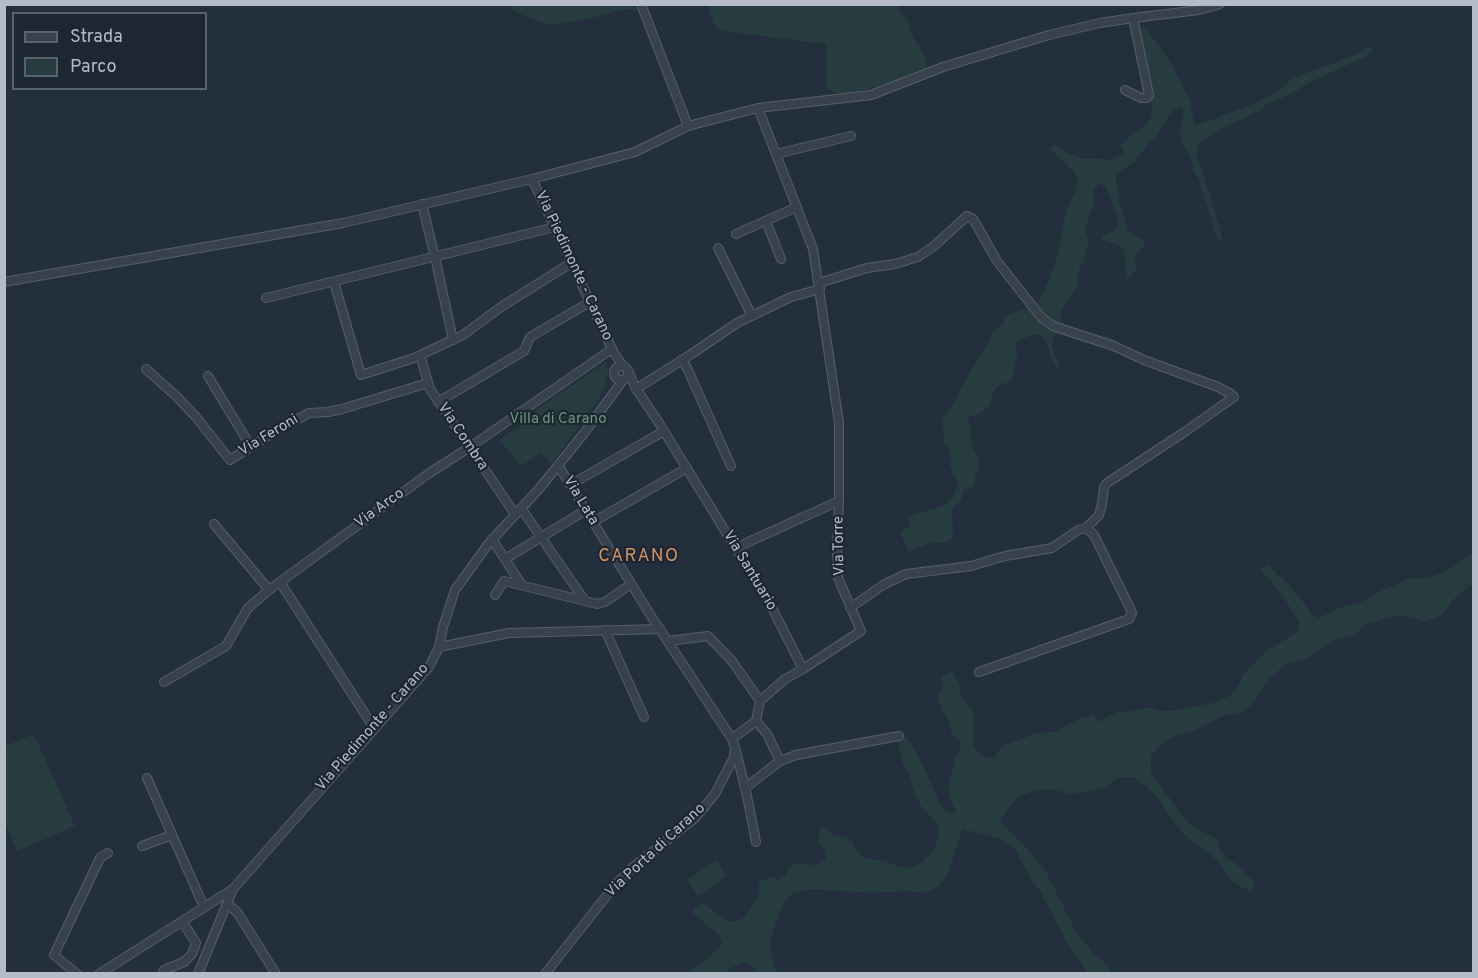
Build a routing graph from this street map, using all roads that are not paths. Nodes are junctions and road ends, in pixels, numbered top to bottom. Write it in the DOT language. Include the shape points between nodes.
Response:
graph roads {
  1 [pos="641,4"];
  2 [pos="1220,4"];
  3 [pos="1132,18"];
  4 [pos="1125,90"];
  5 [pos="758,108"];
  6 [pos="688,126"];
  7 [pos="851,136"];
  8 [pos="776,154"];
  9 [pos="532,179"];
  10 [pos="422,204"];
  11 [pos="797,207"];
  12 [pos="766,221"];
  13 [pos="555,227"];
  14 [pos="736,234"];
  15 [pos="718,248"];
  16 [pos="435,257"];
  17 [pos="782,259"];
  18 [pos="571,262"];
  19 [pos="4,282"];
  20 [pos="334,282"];
  21 [pos="820,286"];
  22 [pos="266,298"];
  23 [pos="590,302"];
  24 [pos="752,316"];
  25 [pos="453,340"];
  26 [pos="613,351"];
  27 [pos="420,355"];
  28 [pos="682,360"];
  29 [pos="146,369"];
  30 [pos="622,374"];
  31 [pos="208,376"];
  32 [pos="428,383"];
  33 [pos="636,388"];
  34 [pos="438,402"];
  35 [pos="664,431"];
  36 [pos="251,447"];
  37 [pos="470,447"];
  38 [pos="558,465"];
  39 [pos="731,466"];
  40 [pos="687,468"];
  41 [pos="570,485"];
  42 [pos="839,501"];
  43 [pos="586,510"];
  44 [pos="518,511"];
  45 [pos="593,522"];
  46 [pos="214,524"];
  47 [pos="1086,528"];
  48 [pos="542,538"];
  49 [pos="492,539"];
  50 [pos="735,548"];
  51 [pos="505,559"];
  52 [pos="280,582"];
  53 [pos="520,584"];
  54 [pos="631,584"];
  55 [pos="269,590"];
  56 [pos="495,595"];
  57 [pos="585,601"];
  58 [pos="850,608"];
  59 [pos="660,629"];
  60 [pos="605,630"];
  61 [pos="668,641"];
  62 [pos="439,647"];
  63 [pos="803,669"];
  64 [pos="979,672"];
  65 [pos="164,682"];
  66 [pos="760,701"];
  67 [pos="644,717"];
  68 [pos="756,721"];
  69 [pos="374,728"];
  70 [pos="899,736"];
  71 [pos="732,739"];
  72 [pos="735,748"];
  73 [pos="780,761"];
  74 [pos="147,778"];
  75 [pos="745,788"];
  76 [pos="172,835"];
  77 [pos="756,842"];
  78 [pos="142,846"];
  79 [pos="108,853"];
  80 [pos="233,889"];
  81 [pos="227,904"];
  82 [pos="204,907"];
  83 [pos="182,921"];
  84 [pos="77,974"];
  85 [pos="99,974"];
  86 [pos="162,974"];
  87 [pos="198,974"];
  88 [pos="276,974"];
  89 [pos="545,974"];
  1 -- 6 [label="street"];
  2 -- 3 [label="street" via="1184,13"];
  3 -- 4 [label="street" via="1149,95 1141,98"];
  3 -- 5 [label="street" via="1038,38 943,67 870,95"];
  5 -- 6 [label="street"];
  5 -- 8 [label="street"];
  6 -- 9 [label="street" via="635,152"];
  7 -- 8 [label="street"];
  8 -- 11 [label="street"];
  9 -- 10 [label="street"];
  9 -- 13 [label="street, Via Piedimonte - Carano"];
  10 -- 16 [label="street"];
  10 -- 19 [label="street" via="343,223"];
  11 -- 12 [label="street"];
  11 -- 21 [label="street" via="813,249"];
  12 -- 14 [label="street"];
  12 -- 17 [label="street"];
  13 -- 16 [label="street"];
  13 -- 18 [label="street, Via Piedimonte - Carano"];
  15 -- 24 [label="street"];
  16 -- 20 [label="street"];
  16 -- 25 [label="street"];
  18 -- 23 [label="street, Via Piedimonte - Carano"];
  18 -- 25 [label="street"];
  20 -- 22 [label="street"];
  20 -- 27 [label="street" via="361,375"];
  21 -- 24 [label="street"];
  21 -- 42 [label="street" via="839,423"];
  21 -- 47 [label="street" via="867,268 918,257 967,216 973,219 997,261 1041,317 1053,326 1114,346 1234,397 1107,483 1099,515"];
  23 -- 26 [label="street, Via Piedimonte - Carano"];
  23 -- 34 [label="street" via="530,337 524,351"];
  24 -- 28 [label="street"];
  25 -- 27 [label="street"];
  26 -- 30 [label="street, Via Piedimonte - Carano"];
  26 -- 37 [label="street, Via Arco"];
  27 -- 32 [label="street, Via Combra"];
  28 -- 33 [label="street"];
  28 -- 39 [label="street"];
  29 -- 36 [label="street, Via Feroni" via="196,417 230,460"];
  30 -- 33 [label="street, Via Santuario"];
  30 -- 38 [label="street, Via Piedimonte - Carano" via="585,432"];
  31 -- 36 [label="street"];
  32 -- 34 [label="street, Via Combra"];
  32 -- 36 [label="street, Via Feroni" via="342,409 309,413"];
  33 -- 35 [label="street, Via Santuario"];
  34 -- 37 [label="street, Via Combra"];
  35 -- 40 [label="street, Via Santuario"];
  35 -- 41 [label="street"];
  37 -- 44 [label="street, Via Combra"];
  37 -- 52 [label="street, Via Arco"];
  38 -- 41 [label="street, Via Lata"];
  38 -- 44 [label="street, Via Piedimonte - Carano"];
  40 -- 45 [label="street"];
  40 -- 50 [label="street, Via Santuario"];
  41 -- 43 [label="street, Via Lata"];
  42 -- 50 [label="street, Via Torre"];
  42 -- 58 [label="street, Via Torre" via="838,578"];
  43 -- 45 [label="street, Via Lata"];
  43 -- 48 [label="street"];
  44 -- 48 [label="street, Via Combra"];
  44 -- 49 [label="street, Via Piedimonte - Carano"];
  45 -- 54 [label="street, Via Lata"];
  46 -- 55 [label="street"];
  47 -- 58 [label="street" via="1052,548 971,566 906,574"];
  47 -- 64 [label="street" via="1094,535 1132,613 1129,619"];
  48 -- 51 [label="street"];
  48 -- 57 [label="street, Via Combra"];
  49 -- 51 [label="street"];
  49 -- 62 [label="street, Via Piedimonte - Carano" via="455,590"];
  50 -- 63 [label="street, Via Santuario"];
  51 -- 53 [label="street"];
  52 -- 55 [label="street, Via Arco"];
  52 -- 69 [label="street"];
  53 -- 56 [label="street" via="504,581"];
  53 -- 57 [label="street"];
  54 -- 57 [label="street" via="605,602"];
  54 -- 59 [label="street, Via Lata"];
  55 -- 65 [label="street, Via Arco" via="248,608 226,646"];
  58 -- 63 [label="street, Via Torre" via="861,631"];
  59 -- 60 [label="street"];
  59 -- 61 [label="street"];
  60 -- 62 [label="street" via="509,633"];
  60 -- 67 [label="street"];
  61 -- 66 [label="street" via="708,636 732,661"];
  61 -- 71 [label="street"];
  62 -- 69 [label="street, Via Piedimonte - Carano" via="429,668"];
  63 -- 66 [label="street"];
  66 -- 68 [label="street"];
  68 -- 71 [label="street"];
  68 -- 73 [label="street"];
  69 -- 80 [label="street, Via Piedimonte - Carano"];
  70 -- 73 [label="street"];
  71 -- 72 [label="street"];
  72 -- 75 [label="street"];
  72 -- 89 [label="street, Via Porta di Carano" via="715,794 695,818 615,885"];
  73 -- 75 [label="street"];
  74 -- 76 [label="street"];
  75 -- 77 [label="street"];
  76 -- 78 [label="street"];
  76 -- 82 [label="street"];
  79 -- 84 [label="street" via="100,858 54,955"];
  80 -- 81 [label="street, Via Piedimonte - Carano"];
  80 -- 82 [label="street"];
  81 -- 87 [label="street, Via Piedimonte - Carano"];
  81 -- 88 [label="street" via="237,912"];
  82 -- 83 [label="street"];
  83 -- 85 [label="street"];
  83 -- 86 [label="street" via="196,943 192,954"];
}
